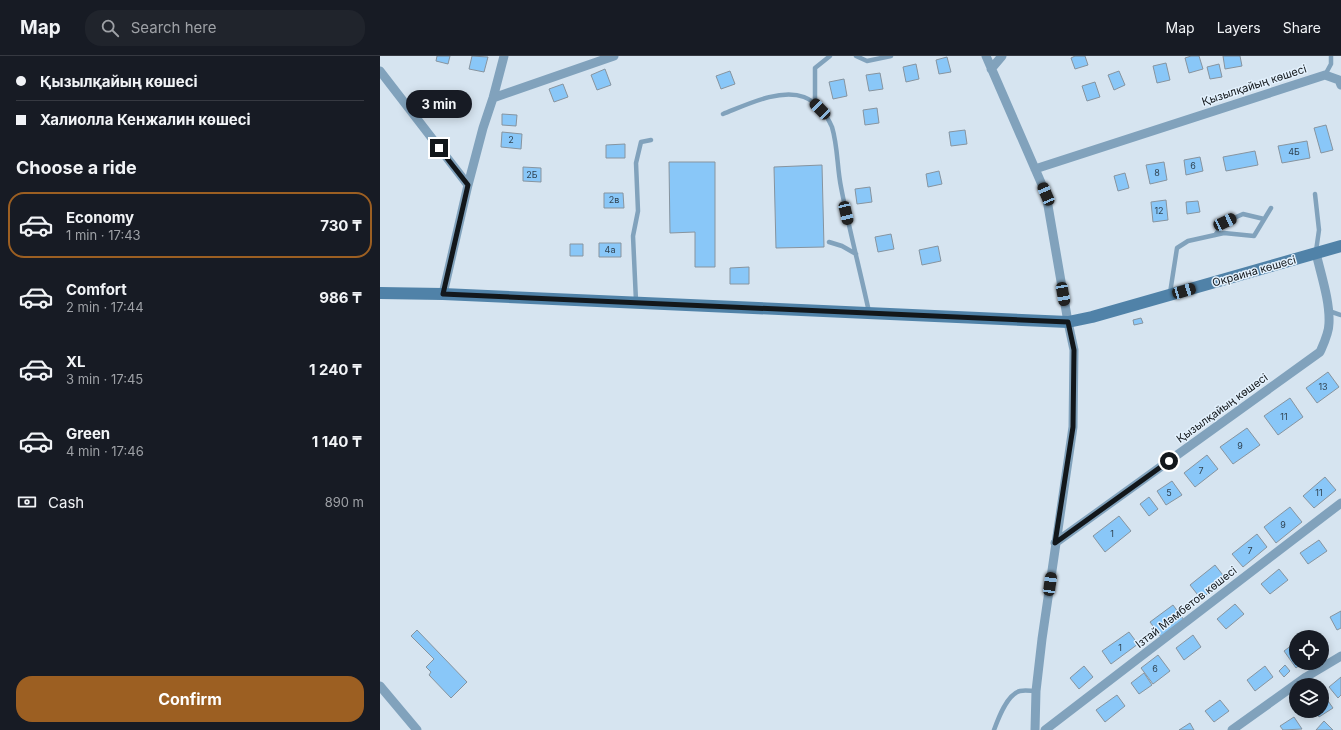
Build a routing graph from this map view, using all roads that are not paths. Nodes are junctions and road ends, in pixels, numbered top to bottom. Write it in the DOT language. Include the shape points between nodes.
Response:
graph roads {
  1 [pos="504,56"];
  2 [pos="614,56"];
  3 [pos="830,56"];
  4 [pos="856,56"];
  5 [pos="890,56"];
  6 [pos="986,56"];
  7 [pos="1002,56"];
  8 [pos="1331,56"];
  9 [pos="992,70"];
  10 [pos="380,71"];
  11 [pos="1325,75"];
  12 [pos="1341,85"];
  13 [pos="494,98"];
  14 [pos="815,103"];
  15 [pos="723,114"];
  16 [pos="651,140"];
  17 [pos="1035,169"];
  18 [pos="468,185"];
  19 [pos="1315,194"];
  20 [pos="1271,208"];
  21 [pos="1264,219"];
  22 [pos="1214,235"];
  23 [pos="829,242"];
  24 [pos="1341,246"];
  25 [pos="1316,253"];
  26 [pos="856,254"];
  27 [pos="380,293"];
  28 [pos="443,294"];
  29 [pos="1170,295"];
  30 [pos="636,303"];
  31 [pos="1329,311"];
  32 [pos="870,313"];
  33 [pos="1341,314"];
  34 [pos="1068,322"];
  35 [pos="1341,503"];
  36 [pos="1055,543"];
  37 [pos="1341,656"];
  38 [pos="380,686"];
  39 [pos="1036,691"];
  40 [pos="417,730"];
  41 [pos="994,730"];
  42 [pos="1035,730"];
  43 [pos="1045,730"];
  44 [pos="1232,730"];
  1 -- 13 [label="street"];
  2 -- 13 [label="street"];
  3 -- 14 [label="lane" via="815,68"];
  4 -- 5 [label="lane" via="867,61"];
  6 -- 9 [label="street"];
  7 -- 9 [label="street"];
  8 -- 11 [label="lane" via="1331,64"];
  9 -- 17 [label="street"];
  10 -- 18 [label="street"];
  11 -- 12 [label="street" via="1338,80"];
  11 -- 17 [label="street, Қызылқайың көшесі"];
  13 -- 18 [label="street"];
  14 -- 15 [label="lane" via="804,96 786,94 766,98"];
  14 -- 26 [label="lane" via="826,114 832,128 840,186"];
  16 -- 30 [label="lane" via="641,142 636,163 638,211 633,236"];
  17 -- 34 [label="street" via="1046,194"];
  18 -- 28 [label="street"];
  19 -- 25 [label="lane" via="1319,230"];
  20 -- 21 [label="lane"];
  21 -- 22 [label="lane" via="1243,214 1225,222"];
  21 -- 22 [label="lane" via="1254,236 1224,233"];
  22 -- 29 [label="lane" via="1188,241 1177,248"];
  23 -- 26 [label="lane"];
  24 -- 25 [label="street, Окраина көшесі"];
  25 -- 29 [label="street, Окраина көшесі"];
  25 -- 31 [label="street, Қызылқайың көшесі"];
  26 -- 32 [label="lane"];
  27 -- 28 [label="street, Окраина көшесі"];
  28 -- 30 [label="street, Окраина көшесі"];
  29 -- 34 [label="street, Окраина көшесі"];
  30 -- 32 [label="street, Окраина көшесі"];
  31 -- 33 [label="lane"];
  31 -- 36 [label="street, Қызылқайың көшесі" via="1327,336 1320,352"];
  32 -- 34 [label="street, Окраина көшесі"];
  34 -- 36 [label="street" via="1074,350 1073,427"];
  35 -- 43 [label="street, Ізтай Мәмбетов көшесі"];
  36 -- 39 [label="street"];
  37 -- 44 [label="street" via="1306,677"];
  38 -- 40 [label="street"];
  39 -- 41 [label="lane" via="1019,691 1012,695"];
  39 -- 42 [label="street"];
}
